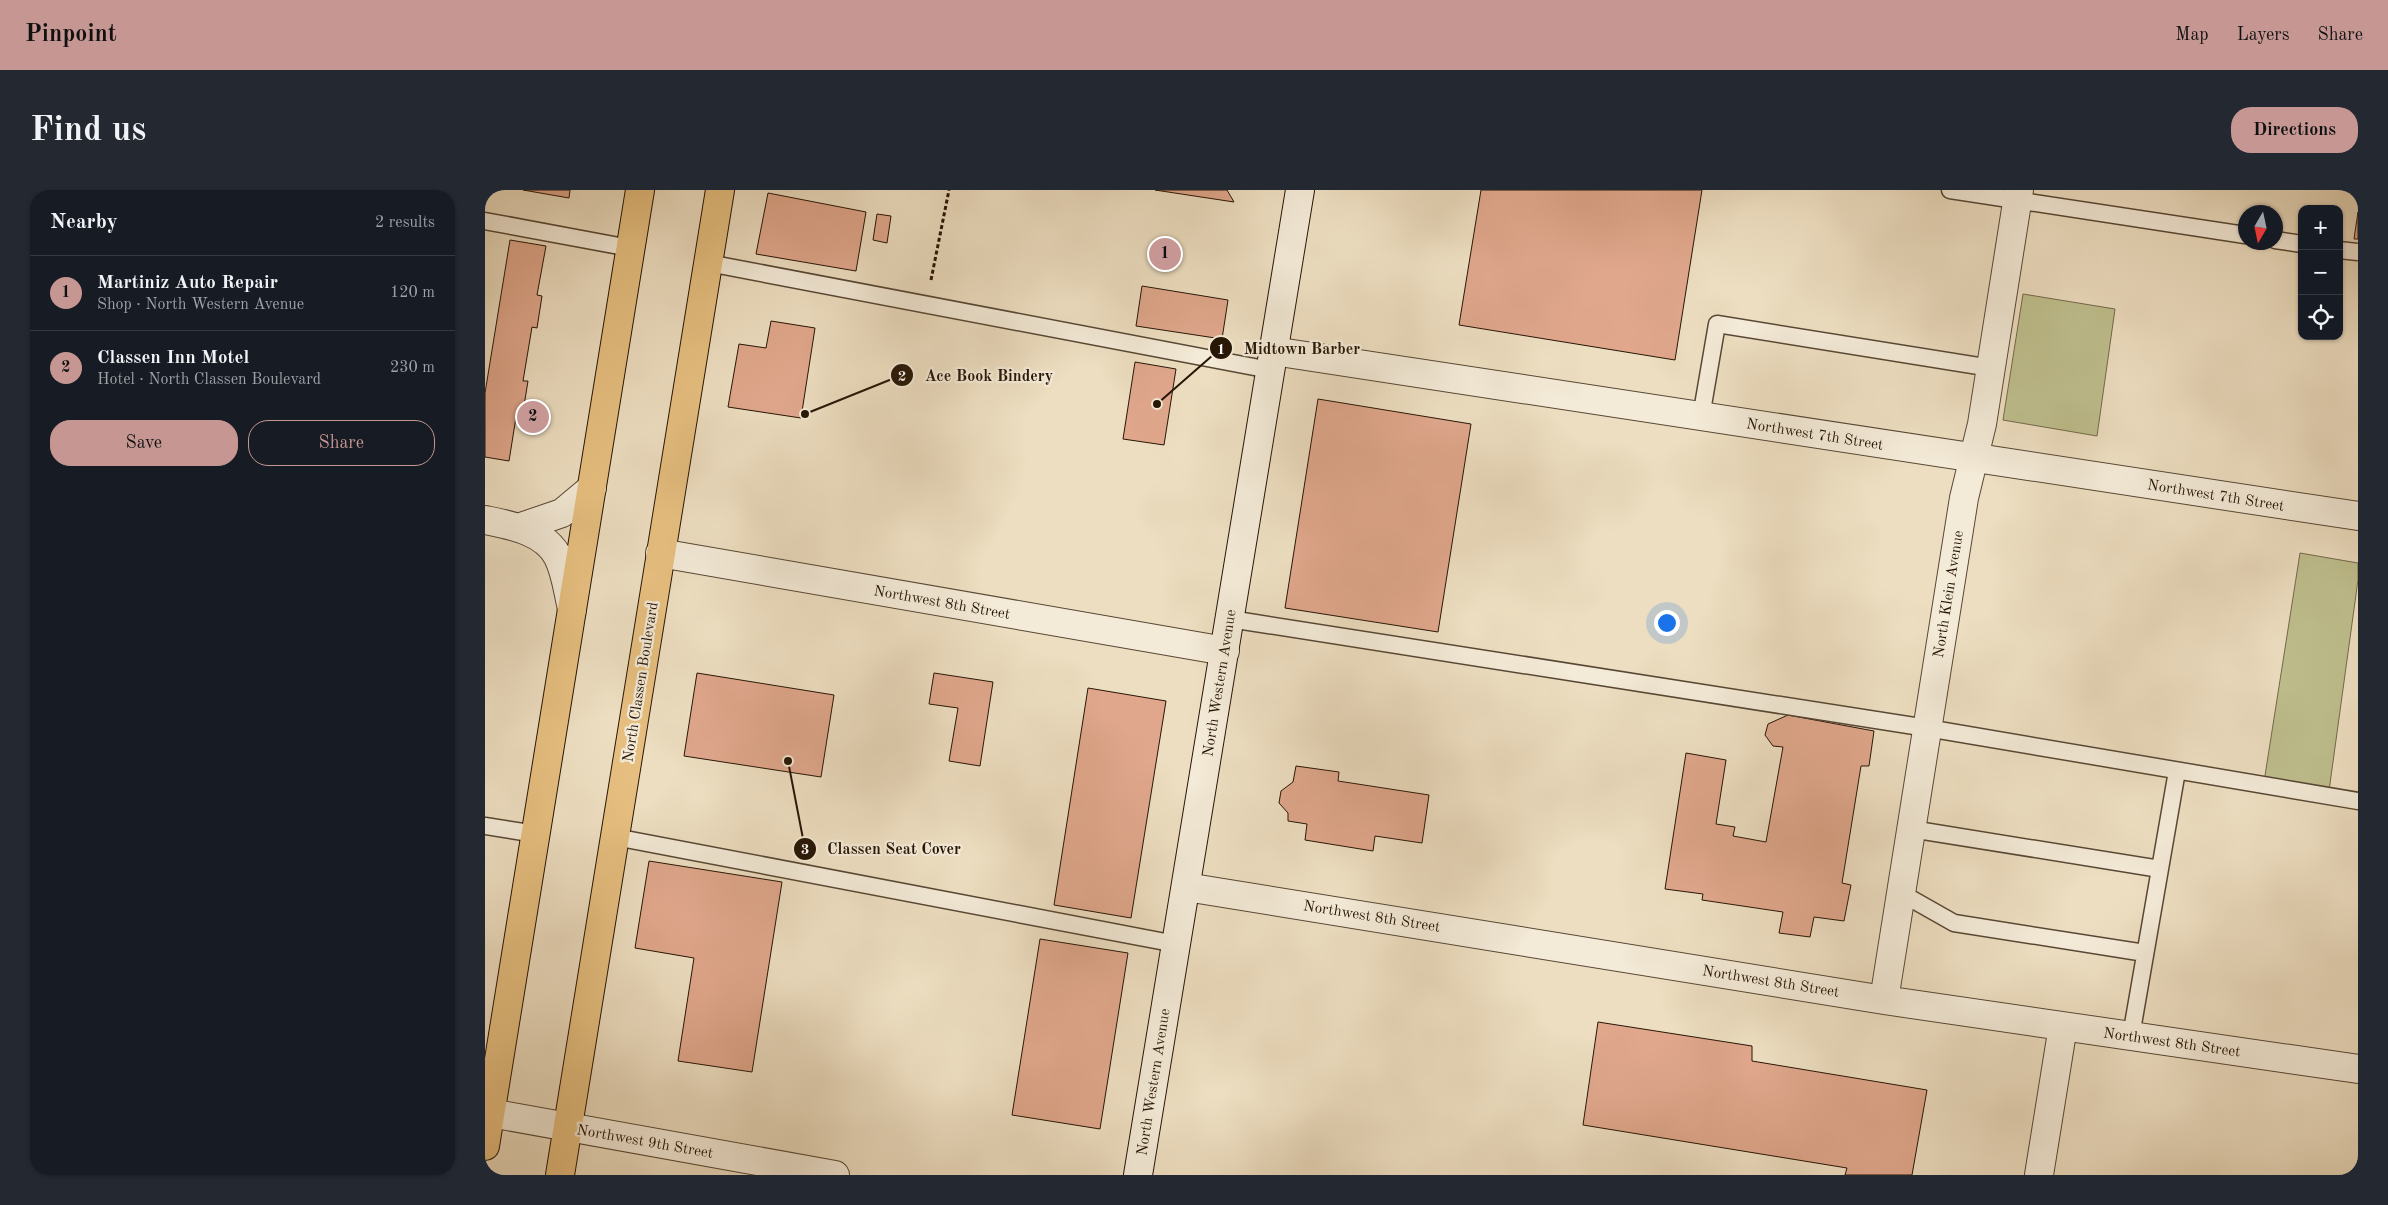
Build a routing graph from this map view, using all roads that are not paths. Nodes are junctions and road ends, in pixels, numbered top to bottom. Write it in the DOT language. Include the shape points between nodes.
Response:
graph roads {
  1 [pos="640,190"];
  2 [pos="720,190"];
  3 [pos="1300,190"];
  4 [pos="1950,190"];
  5 [pos="2018,195"];
  6 [pos="485,221"];
  7 [pos="2238,234"];
  8 [pos="2283,241"];
  9 [pos="2298,243"];
  10 [pos="630,248"];
  11 [pos="2343,250"];
  12 [pos="2358,252"];
  13 [pos="707,263"];
  14 [pos="1271,361"];
  15 [pos="1991,368"];
  16 [pos="1701,417"];
  17 [pos="1974,458"];
  18 [pos="592,488"];
  19 [pos="2358,516"];
  20 [pos="485,520"];
  21 [pos="521,527"];
  22 [pos="660,553"];
  23 [pos="572,609"];
  24 [pos="1230,619"];
  25 [pos="1225,651"];
  26 [pos="1927,728"];
  27 [pos="2177,770"];
  28 [pos="2358,801"];
  29 [pos="485,826"];
  30 [pos="1911,829"];
  31 [pos="536,834"];
  32 [pos="615,836"];
  33 [pos="2160,869"];
  34 [pos="1186,887"];
  35 [pos="1901,894"];
  36 [pos="1176,944"];
  37 [pos="2145,953"];
  38 [pos="1884,1000"];
  39 [pos="2063,1026"];
  40 [pos="2131,1036"];
  41 [pos="2358,1069"];
  42 [pos="488,1112"];
  43 [pos="567,1127"];
  44 [pos="485,1146"];
  45 [pos="560,1175"];
  46 [pos="835,1175"];
  47 [pos="1138,1175"];
  48 [pos="2039,1175"];
  1 -- 10 [label="main road"];
  2 -- 13 [label="main road, North Classen Boulevard"];
  3 -- 14 [label="street, North Western Avenue"];
  4 -- 5 [label="lane"];
  5 -- 7 [label="lane"];
  5 -- 15 [label="street, North Klein Avenue"];
  6 -- 10 [label="lane"];
  8 -- 9 [label="lane"];
  10 -- 18 [label="main road"];
  11 -- 12 [label="lane"];
  13 -- 14 [label="lane" via="927,305"];
  13 -- 22 [label="main road, North Classen Boulevard"];
  14 -- 16 [label="street, Northwest 7th Street"];
  14 -- 24 [label="street, North Western Avenue"];
  15 -- 16 [label="lane" via="1717,324"];
  15 -- 17 [label="street, North Klein Avenue"];
  16 -- 17 [label="street, Northwest 7th Street"];
  17 -- 19 [label="street, Northwest 7th Street"];
  17 -- 26 [label="street, North Klein Avenue" via="1964,498"];
  18 -- 21 [label="street" via="562,513"];
  18 -- 23 [label="main road"];
  20 -- 21 [label="street"];
  21 -- 23 [label="street" via="557,555"];
  22 -- 25 [label="street, Northwest 8th Street"];
  22 -- 32 [label="main road, North Classen Boulevard"];
  23 -- 31 [label="main road"];
  24 -- 25 [label="street, North Western Avenue"];
  24 -- 26 [label="lane"];
  25 -- 34 [label="street, North Western Avenue"];
  26 -- 27 [label="lane"];
  26 -- 30 [label="street, North Klein Avenue"];
  27 -- 28 [label="lane"];
  27 -- 33 [label="lane"];
  29 -- 31 [label="lane"];
  30 -- 33 [label="lane"];
  30 -- 35 [label="street, North Klein Avenue"];
  31 -- 42 [label="main road"];
  32 -- 36 [label="lane"];
  32 -- 43 [label="main road, North Classen Boulevard"];
  33 -- 37 [label="lane"];
  34 -- 36 [label="street, North Western Avenue"];
  34 -- 38 [label="street, Northwest 8th Street"];
  35 -- 37 [label="lane" via="1954,923"];
  35 -- 38 [label="street, North Klein Avenue"];
  36 -- 47 [label="street, North Western Avenue"];
  37 -- 40 [label="lane"];
  38 -- 39 [label="street, Northwest 8th Street"];
  39 -- 40 [label="street, Northwest 8th Street"];
  39 -- 48 [label="street"];
  40 -- 41 [label="street, Northwest 8th Street"];
  42 -- 43 [label="street, Northwest 9th Street"];
  42 -- 44 [label="main road"];
  43 -- 45 [label="main road, North Classen Boulevard"];
  43 -- 46 [label="street, Northwest 9th Street"];
}
